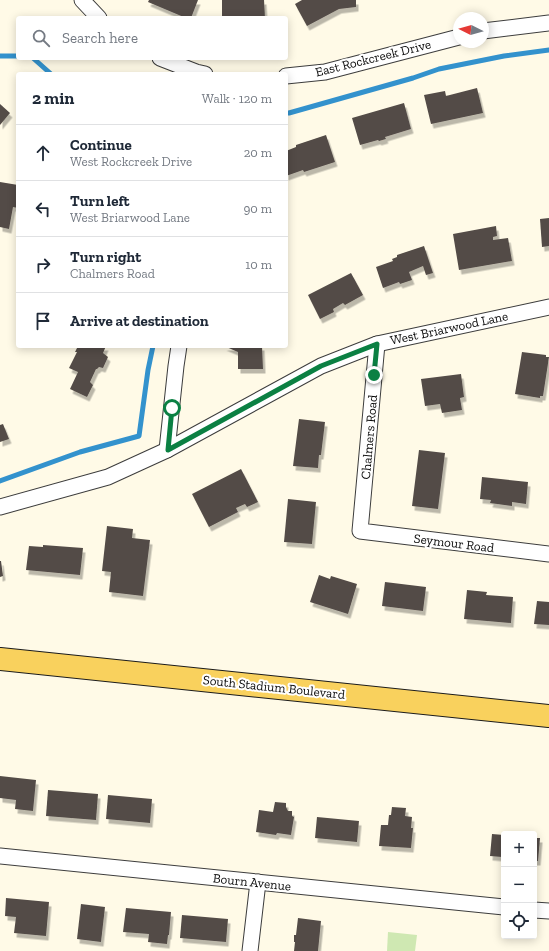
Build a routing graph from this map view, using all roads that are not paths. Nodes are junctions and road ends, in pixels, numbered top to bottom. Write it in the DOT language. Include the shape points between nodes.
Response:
graph roads {
  1 [pos="82,0"];
  2 [pos="97,16"];
  3 [pos="549,23"];
  4 [pos="489,30"];
  5 [pos="453,39"];
  6 [pos="165,60"];
  7 [pos="196,72"];
  8 [pos="288,76"];
  9 [pos="549,307"];
  10 [pos="377,344"];
  11 [pos="179,348"];
  12 [pos="168,450"];
  13 [pos="0,506"];
  14 [pos="360,531"];
  15 [pos="548,552"];
  16 [pos="0,659"];
  17 [pos="549,716"];
  18 [pos="0,856"];
  19 [pos="258,882"];
  20 [pos="501,907"];
  21 [pos="537,910"];
  22 [pos="549,911"];
  23 [pos="250,951"];
  1 -- 2 [label="street"];
  3 -- 4 [label="street"];
  5 -- 8 [label="street, East Rockcreek Drive" via="325,72"];
  6 -- 7 [label="street"];
  9 -- 10 [label="street, West Briarwood Lane"];
  10 -- 12 [label="street, West Briarwood Lane" via="321,366"];
  10 -- 14 [label="street, Chalmers Road"];
  11 -- 12 [label="street"];
  12 -- 13 [label="street, West Briarwood Lane" via="108,477"];
  14 -- 15 [label="street, Seymour Road"];
  16 -- 17 [label="main road, South Stadium Boulevard"];
  18 -- 19 [label="street, Bourn Avenue"];
  19 -- 20 [label="street, Bourn Avenue"];
  19 -- 23 [label="street"];
  21 -- 22 [label="street"];
}
